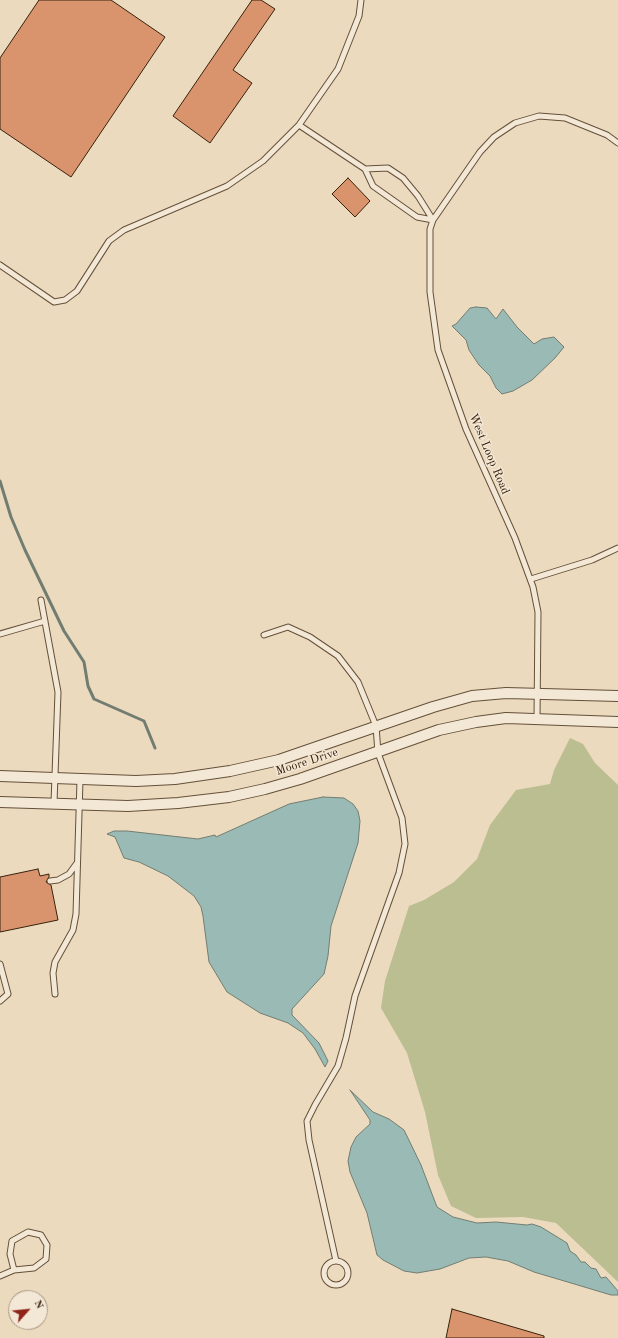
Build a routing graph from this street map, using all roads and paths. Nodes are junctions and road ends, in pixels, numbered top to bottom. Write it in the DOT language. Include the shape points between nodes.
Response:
graph roads {
  1 [pos="361,0"];
  2 [pos="299,125"];
  3 [pos="618,143"];
  4 [pos="366,169"];
  5 [pos="433,220"];
  6 [pos="0,265"];
  7 [pos="618,548"];
  8 [pos="531,579"];
  9 [pos="41,600"];
  10 [pos="45,621"];
  11 [pos="0,634"];
  12 [pos="264,635"];
  13 [pos="537,694"];
  14 [pos="618,696"];
  15 [pos="537,719"];
  16 [pos="618,722"];
  17 [pos="376,726"];
  18 [pos="378,752"];
  19 [pos="0,776"];
  20 [pos="56,780"];
  21 [pos="80,780"];
  22 [pos="0,802"];
  23 [pos="54,803"];
  24 [pos="80,804"];
  25 [pos="77,863"];
  26 [pos="50,881"];
  27 [pos="0,964"];
  28 [pos="55,994"];
  29 [pos="0,1001"];
  30 [pos="336,1261"];
  31 [pos="14,1270"];
  32 [pos="0,1276"];
  1 -- 2 [label="lane" via="359,16 338,69"];
  2 -- 4 [label="lane"];
  2 -- 6 [label="lane" via="263,161 227,186 124,230 114,237 77,291 65,300 54,302"];
  3 -- 5 [label="lane" via="607,135 565,118 539,116 515,123 494,137 480,152"];
  4 -- 5 [label="lane" via="373,186 417,217"];
  4 -- 5 [label="lane" via="388,168 403,178"];
  5 -- 8 [label="lane, West Loop Road" via="430,229 430,292 438,350 466,429"];
  7 -- 8 [label="lane" via="592,560"];
  8 -- 13 [label="lane, West Loop Road" via="538,612"];
  9 -- 10 [label="lane"];
  10 -- 11 [label="lane"];
  10 -- 20 [label="lane" via="58,692"];
  12 -- 17 [label="lane" via="288,627 310,637 338,656 358,682"];
  13 -- 14 [label="street, Moore Drive"];
  13 -- 15 [label="lane, West Loop Road"];
  13 -- 17 [label="street, Moore Drive" via="472,696"];
  15 -- 16 [label="street, Moore Drive"];
  15 -- 18 [label="street, Moore Drive" via="492,719 452,726"];
  17 -- 18 [label="lane"];
  17 -- 21 [label="street, Moore Drive" via="279,760 230,771 174,779"];
  18 -- 24 [label="street, Moore Drive" via="300,779 229,797 150,806"];
  18 -- 30 [label="lane" via="402,818 405,844 399,872 355,996 338,1066 307,1121"];
  19 -- 20 [label="street, Moore Drive"];
  20 -- 21 [label="street, Moore Drive"];
  20 -- 23 [label="lane"];
  21 -- 24 [label="lane"];
  22 -- 23 [label="street, Moore Drive"];
  23 -- 24 [label="street, Moore Drive"];
  24 -- 25 [label="lane"];
  25 -- 26 [label="lane" via="69,874"];
  25 -- 28 [label="lane" via="74,924 55,962"];
  27 -- 29 [label="lane" via="8,994"];
  30 -- 30 [label="lane" via="328,1264 324,1271 325,1279 335,1286 346,1282 348,1274 346,1266"];
  31 -- 31 [label="lane" via="34,1268 46,1259 47,1245 41,1235 28,1232 12,1241 10,1254"];
  31 -- 32 [label="lane"];
}
